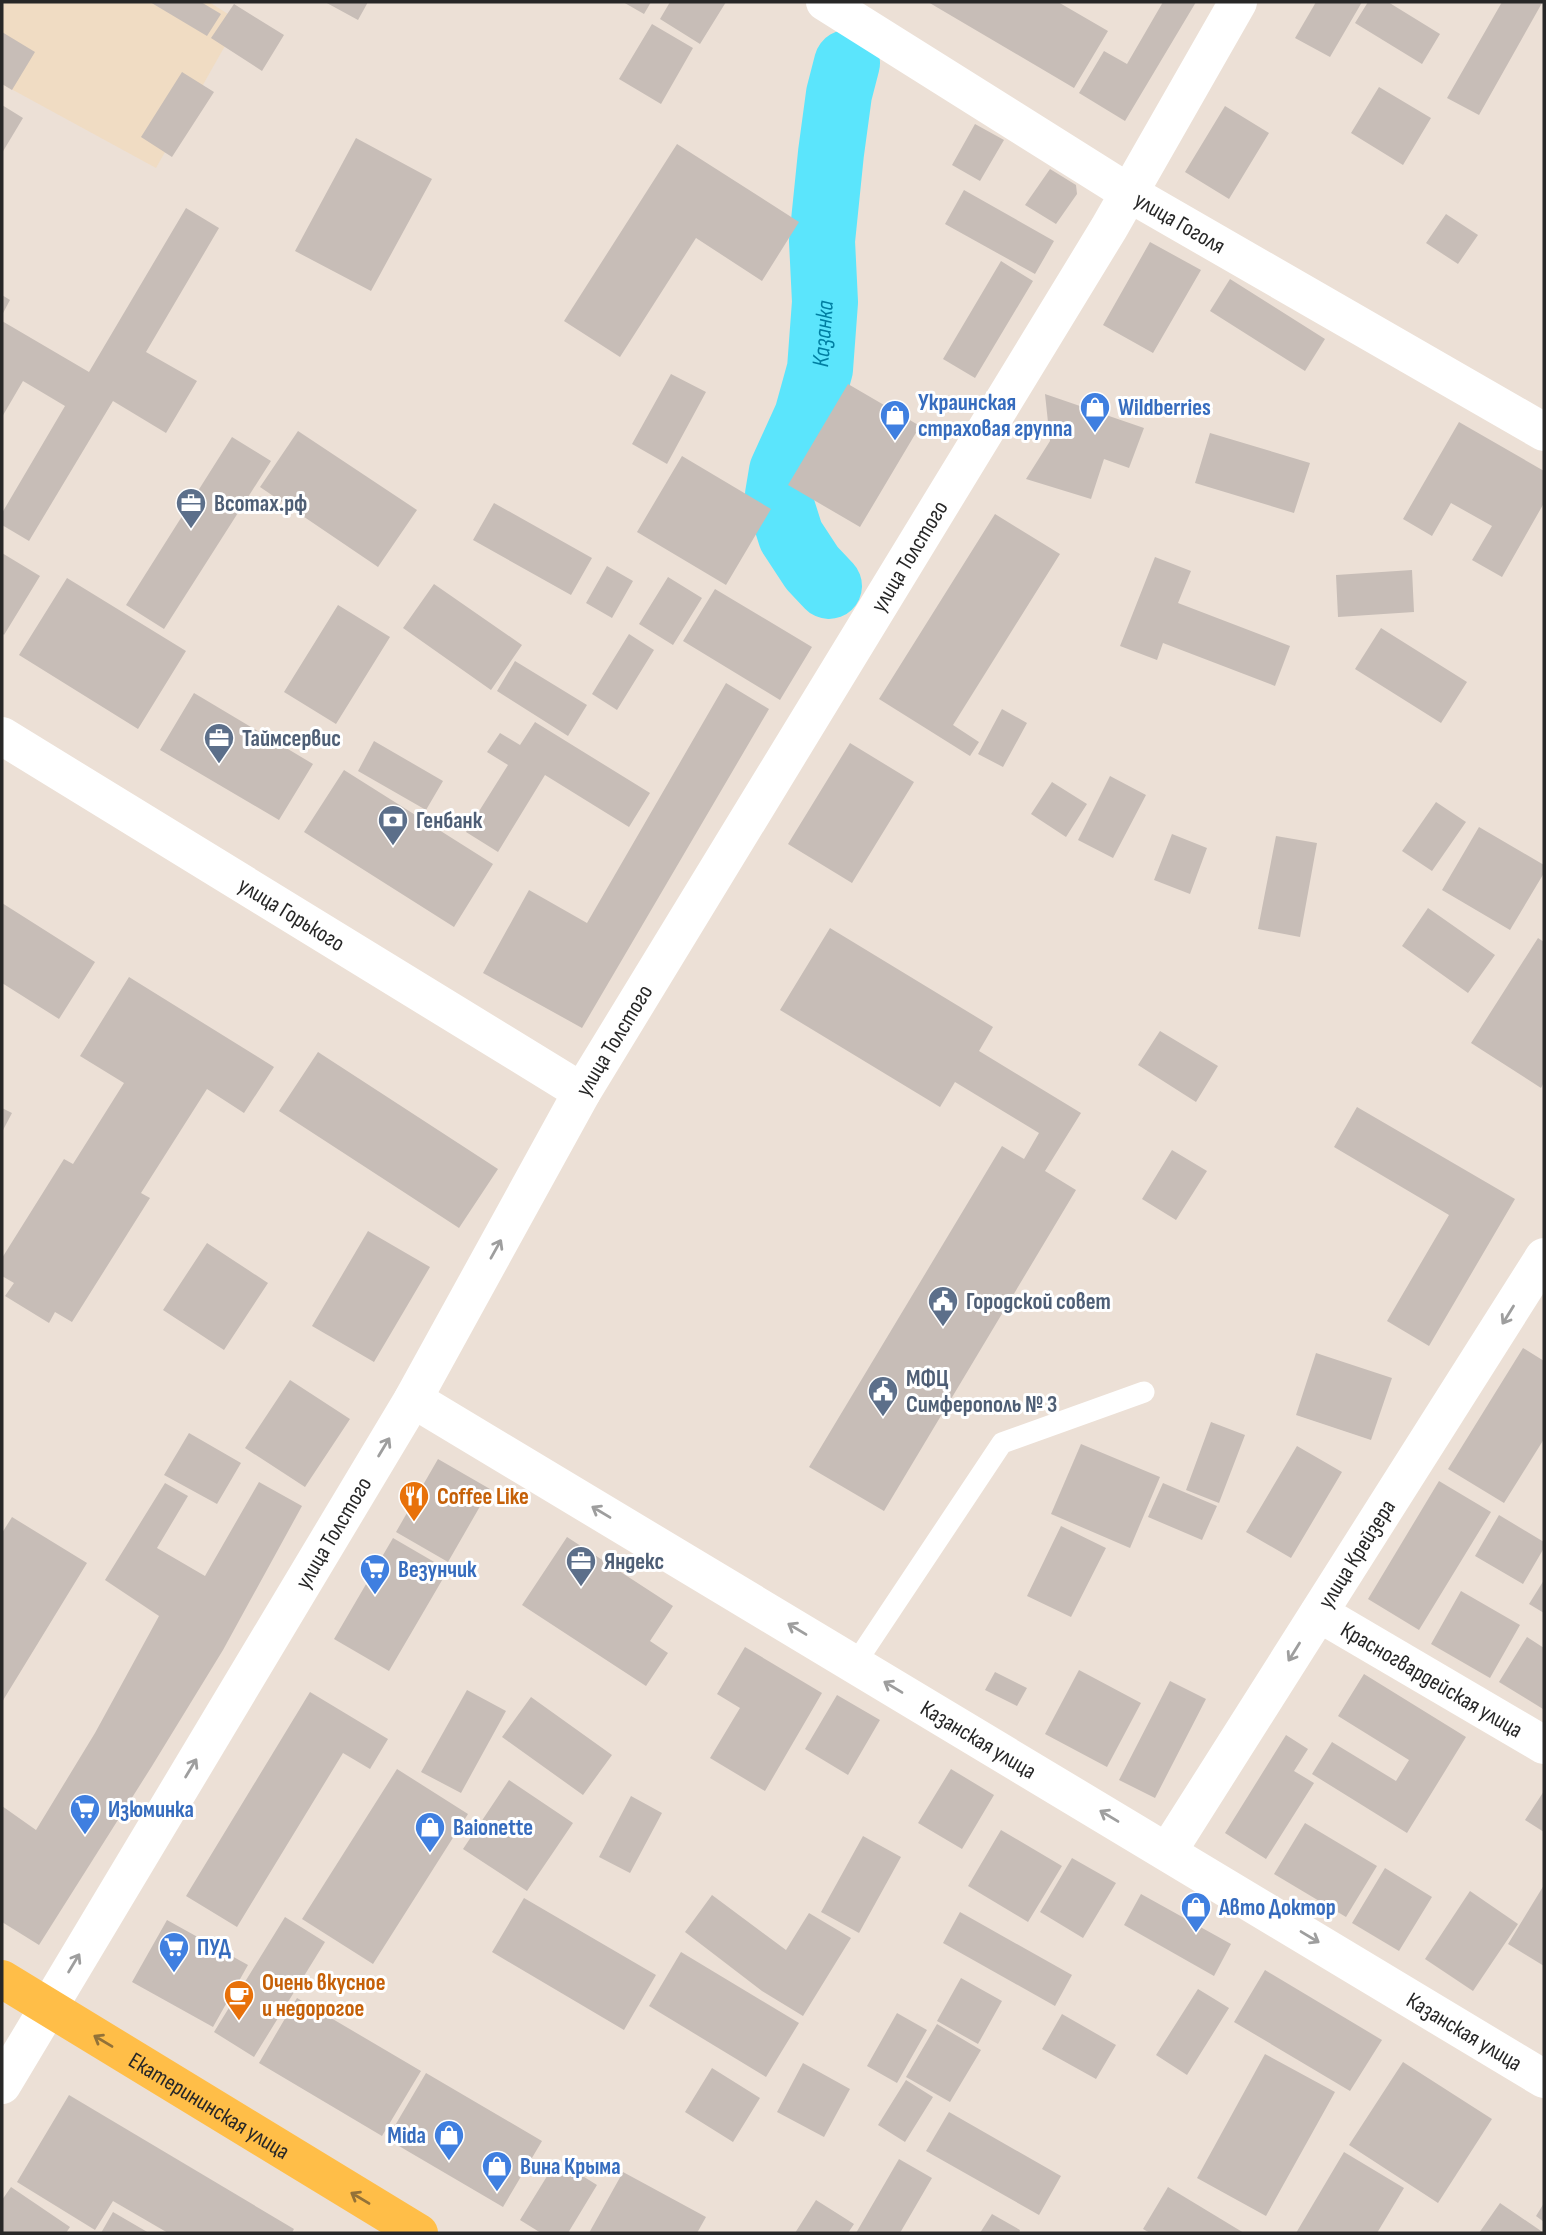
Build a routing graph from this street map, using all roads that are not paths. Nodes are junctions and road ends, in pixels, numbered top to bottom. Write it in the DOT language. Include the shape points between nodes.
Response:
graph roads {
  1 [pos="825,2"];
  2 [pos="1238,2"];
  3 [pos="863,13"];
  4 [pos="1129,193"];
  5 [pos="1544,432"];
  6 [pos="2,736"];
  7 [pos="582,1092"];
  8 [pos="1544,1257"];
  9 [pos="1144,1392"];
  10 [pos="413,1399"];
  11 [pos="1319,1613"];
  12 [pos="855,1664"];
  13 [pos="1544,1745"];
  14 [pos="1168,1851"];
  15 [pos="2,1979"];
  16 [pos="47,2007"];
  17 [pos="1544,2078"];
  18 [pos="2,2085"];
  19 [pos="419,2233"];
  1 -- 3 [label="main road, улица Гоголя"];
  2 -- 4 [label="main road, улица Толстого"];
  3 -- 4 [label="main road, улица Гоголя"];
  4 -- 5 [label="main road, улица Гоголя"];
  4 -- 7 [label="main road, улица Толстого"];
  6 -- 7 [label="main road, улица Горького"];
  10 -- 7 [label="main road, улица Толстого, one-way"];
  8 -- 11 [label="main road, улица Крейзера, one-way"];
  9 -- 12 [label="lane" via="1002,1443"];
  12 -- 10 [label="main road, Казанская улица, one-way"];
  16 -- 10 [label="main road, улица Толстого, one-way"];
  11 -- 13 [label="main road, Красногвардейская улица"];
  11 -- 14 [label="main road, улица Крейзера, one-way"];
  14 -- 12 [label="main road, Казанская улица, one-way"];
  14 -- 17 [label="main road, Казанская улица, one-way"];
  15 -- 16 [label="main road, Екатерининская улица"];
  16 -- 18 [label="main road, улица Толстого"];
  19 -- 16 [label="main road, Екатерининская улица, one-way"];
}
